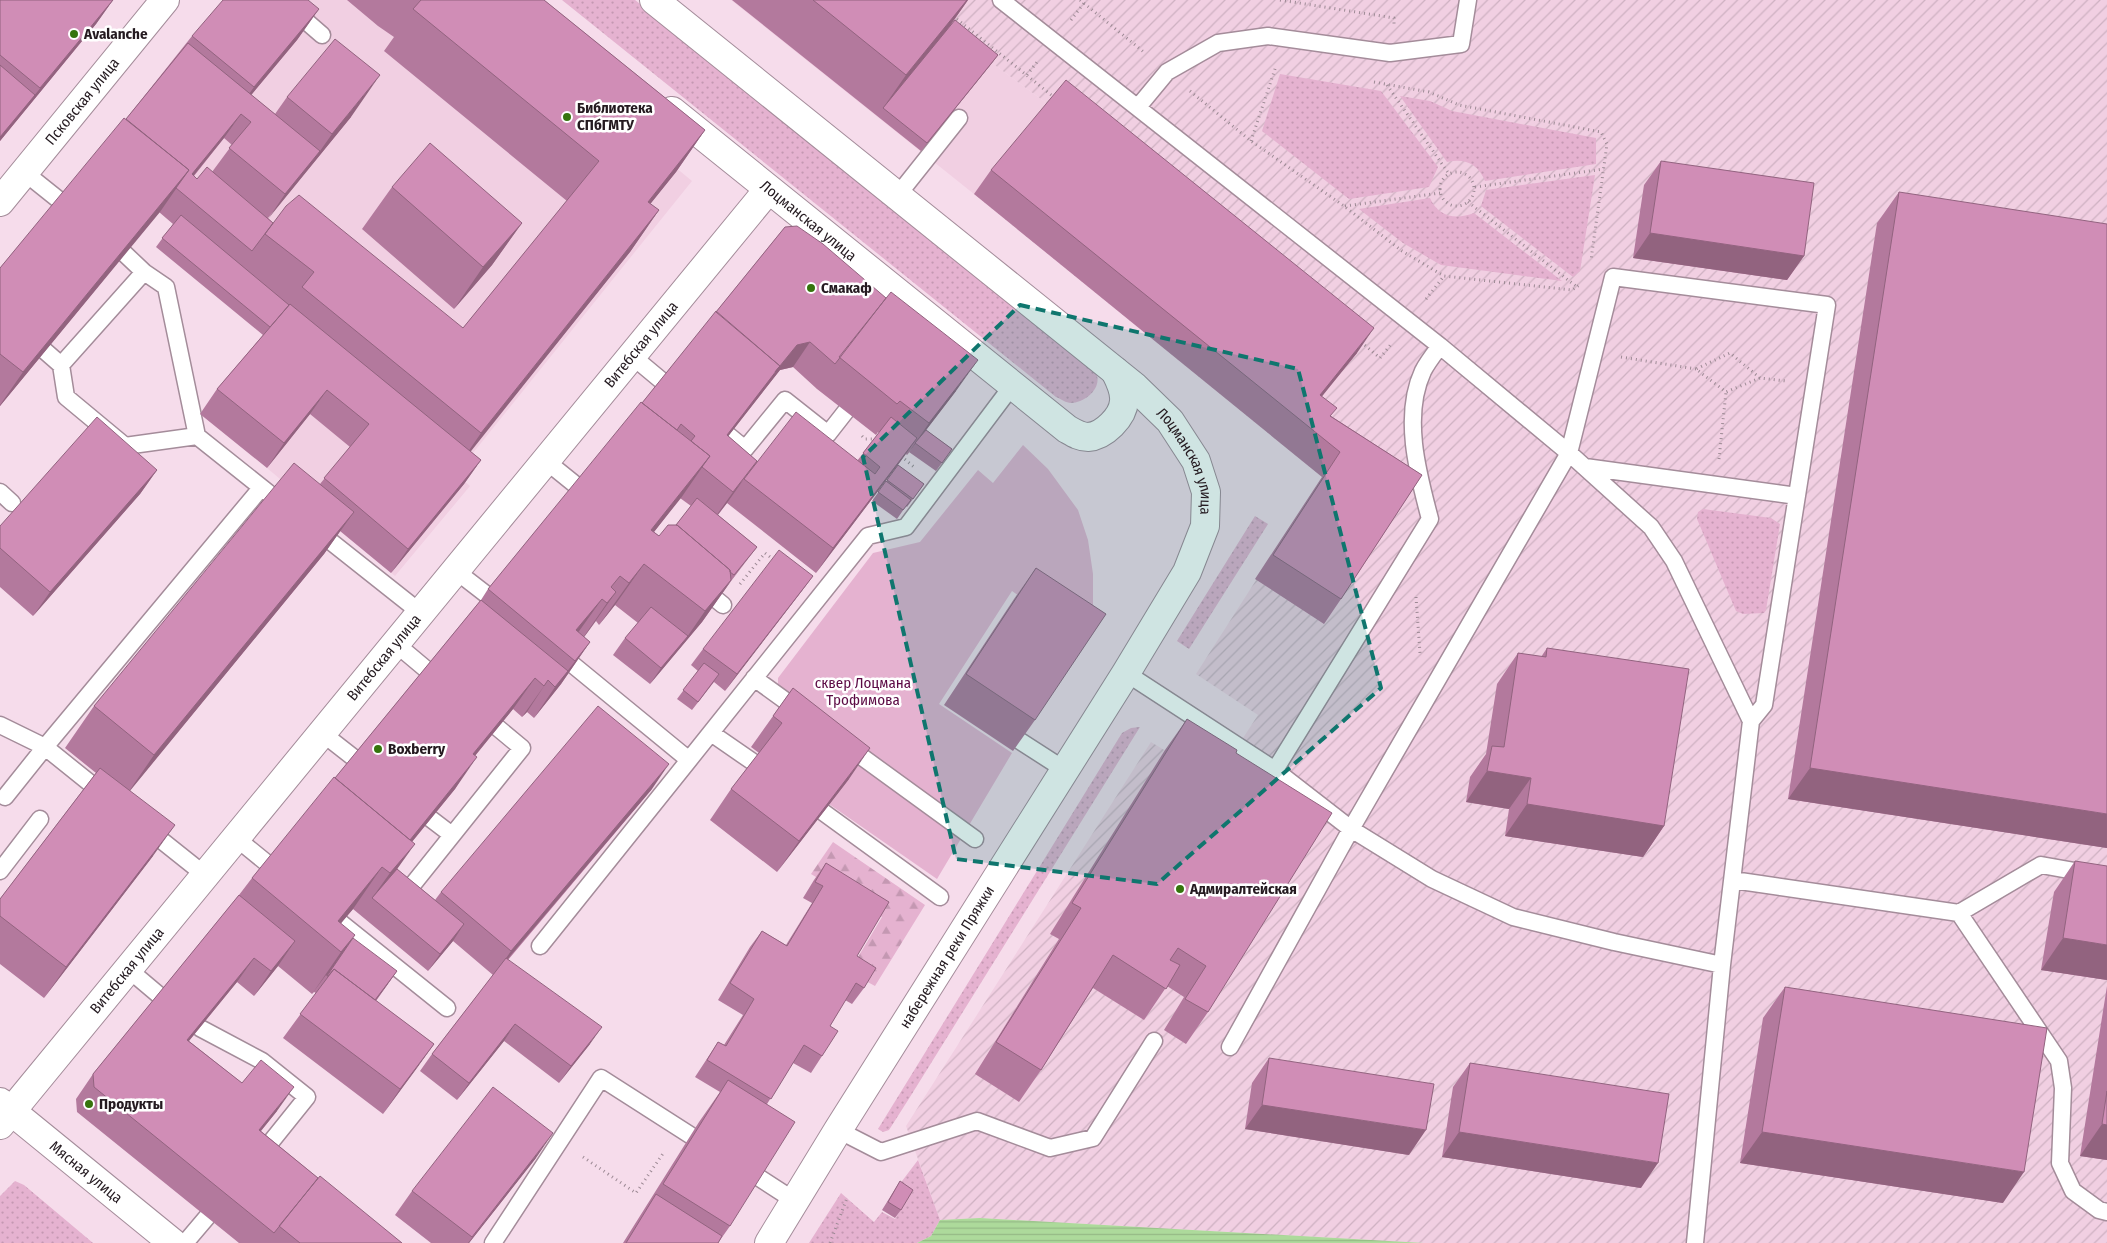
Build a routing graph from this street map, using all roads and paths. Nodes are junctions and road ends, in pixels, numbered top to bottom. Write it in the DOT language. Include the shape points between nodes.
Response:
graph roads {
  1 [pos="165,0"];
  2 [pos="654,0"];
  3 [pos="1001,0"];
  4 [pos="1468,0"];
  5 [pos="283,2"];
  6 [pos="947,12"];
  7 [pos="322,34"];
  8 [pos="1285,68"];
  9 [pos="1368,81"];
  10 [pos="1386,84"];
  11 [pos="655,98"];
  12 [pos="1057,100"];
  13 [pos="1138,107"];
  14 [pos="959,118"];
  15 [pos="1604,169"];
  16 [pos="24,172"];
  17 [pos="1449,174"];
  18 [pos="1475,187"];
  19 [pos="768,190"];
  20 [pos="1440,193"];
  21 [pos="897,196"];
  22 [pos="60,200"];
  23 [pos="0,202"];
  24 [pos="1468,202"];
  25 [pos="1344,206"];
  26 [pos="125,254"];
  27 [pos="1591,261"];
  28 [pos="144,272"];
  29 [pos="1588,280"];
  30 [pos="1577,287"];
  31 [pos="1357,340"];
  32 [pos="1440,346"];
  33 [pos="45,351"];
  34 [pos="1594,352"];
  35 [pos="632,356"];
  36 [pos="1380,358"];
  37 [pos="61,365"];
  38 [pos="1696,369"];
  39 [pos="1115,371"];
  40 [pos="1760,378"];
  41 [pos="662,381"];
  42 [pos="1814,384"];
  43 [pos="1012,386"];
  44 [pos="1726,392"];
  45 [pos="843,416"];
  46 [pos="728,435"];
  47 [pos="197,436"];
  48 [pos="886,444"];
  49 [pos="1569,454"];
  50 [pos="900,456"];
  51 [pos="546,461"];
  52 [pos="1584,467"];
  53 [pos="937,484"];
  54 [pos="577,486"];
  55 [pos="1717,486"];
  56 [pos="261,488"];
  57 [pos="1797,496"];
  58 [pos="1412,549"];
  59 [pos="456,570"];
  60 [pos="688,576"];
  61 [pos="487,595"];
  62 [pos="819,597"];
  63 [pos="723,605"];
  64 [pos="421,613"];
  65 [pos="396,644"];
  66 [pos="561,655"];
  67 [pos="427,670"];
  68 [pos="1126,673"];
  69 [pos="754,678"];
  70 [pos="1425,703"];
  71 [pos="1751,721"];
  72 [pos="817,724"];
  73 [pos="0,725"];
  74 [pos="498,728"];
  75 [pos="711,732"];
  76 [pos="322,733"];
  77 [pos="833,736"];
  78 [pos="1020,741"];
  79 [pos="44,747"];
  80 [pos="354,758"];
  81 [pos="689,760"];
  82 [pos="753,762"];
  83 [pos="1065,770"];
  84 [pos="1275,770"];
  85 [pos="5,798"];
  86 [pos="119,806"];
  87 [pos="823,812"];
  88 [pos="134,818"];
  89 [pos="40,819"];
  90 [pos="431,819"];
  91 [pos="1351,829"];
  92 [pos="452,835"];
  93 [pos="236,838"];
  94 [pos="975,839"];
  95 [pos="268,864"];
  96 [pos="0,871"];
  97 [pos="206,875"];
  98 [pos="2107,876"];
  99 [pos="1733,880"];
  100 [pos="414,883"];
  101 [pos="940,897"];
  102 [pos="1959,912"];
  103 [pos="341,922"];
  104 [pos="540,946"];
  105 [pos="1722,965"];
  106 [pos="128,969"];
  107 [pos="160,996"];
  108 [pos="447,1008"];
  109 [pos="200,1028"];
  110 [pos="1154,1041"];
  111 [pos="1230,1047"];
  112 [pos="4,1113"];
  113 [pos="838,1130"];
  114 [pos="685,1132"];
  115 [pos="560,1142"];
  116 [pos="275,1165"];
  117 [pos="758,1177"];
  118 [pos="847,1198"];
  119 [pos="795,1201"];
  120 [pos="2107,1212"];
  121 [pos="207,1217"];
  122 [pos="173,1243"];
  123 [pos="185,1243"];
  124 [pos="493,1243"];
  125 [pos="769,1243"];
  126 [pos="830,1243"];
  127 [pos="1696,1243"];
  1 -- 16 [label="street, Псковская улица"];
  2 -- 21 [label="street, Лоцманская улица"];
  3 -- 13 [label="lane"];
  4 -- 13 [label="lane" via="1462,44 1390,53 1268,36 1218,43 1167,72"];
  5 -- 7 [label="lane"];
  6 -- 12 [label="path"];
  8 -- 25 [label="path" via="1276,66 1251,141"];
  9 -- 10 [label="path"];
  10 -- 15 [label="path" via="1429,92 1459,104 1601,132 1607,144"];
  10 -- 17 [label="path"];
  11 -- 19 [label="street, Лоцманская улица"];
  13 -- 32 [label="lane"];
  14 -- 21 [label="lane"];
  15 -- 18 [label="path"];
  15 -- 27 [label="path"];
  16 -- 22 [label="lane"];
  16 -- 23 [label="street, Псковская улица"];
  17 -- 18 [label="path" via="1463,172 1472,179"];
  17 -- 20 [label="path" via="1443,179"];
  18 -- 24 [label="path"];
  19 -- 35 [label="street, Витебская улица"];
  19 -- 43 [label="street, Лоцманская улица" via="918,322"];
  20 -- 24 [label="path" via="1450,204 1462,206"];
  20 -- 25 [label="path"];
  21 -- 39 [label="street, Лоцманская улица"];
  24 -- 30 [label="path"];
  25 -- 30 [label="path" via="1402,251 1444,276 1572,290"];
  26 -- 28 [label="lane"];
  28 -- 37 [label="lane"];
  28 -- 47 [label="lane" via="166,288"];
  29 -- 30 [label="path"];
  31 -- 36 [label="path"];
  32 -- 49 [label="lane"];
  32 -- 58 [label="lane" via="1422,372 1413,406 1418,476 1430,519"];
  33 -- 37 [label="lane"];
  34 -- 38 [label="path"];
  34 -- 42 [label="lane" via="1613,277 1827,305"];
  34 -- 49 [label="lane"];
  35 -- 41 [label="lane"];
  35 -- 51 [label="street, Витебская улица"];
  37 -- 47 [label="lane" via="66,397 125,446"];
  38 -- 40 [label="path" via="1730,353"];
  38 -- 44 [label="path"];
  39 -- 43 [label="street, Лоцманская улица" via="1122,386 1124,402 1119,415 1100,434 1089,437 1078,436 1067,429"];
  39 -- 68 [label="street, Лоцманская улица" via="1170,421 1196,461 1206,492 1205,526 1187,572"];
  40 -- 42 [label="path"];
  40 -- 44 [label="path"];
  42 -- 57 [label="lane"];
  43 -- 53 [label="lane"];
  44 -- 55 [label="path"];
  45 -- 46 [label="lane" via="828,434 785,400 745,449"];
  45 -- 48 [label="path" via="865,439 878,439"];
  47 -- 56 [label="lane"];
  49 -- 52 [label="lane"];
  49 -- 70 [label="lane"];
  50 -- 53 [label="path"];
  51 -- 54 [label="lane"];
  51 -- 59 [label="street, Витебская улица"];
  52 -- 55 [label="lane"];
  52 -- 71 [label="lane" via="1650,527 1674,561"];
  53 -- 62 [label="lane" via="906,527 868,536"];
  55 -- 57 [label="lane"];
  56 -- 64 [label="lane"];
  56 -- 79 [label="lane"];
  57 -- 71 [label="lane" via="1764,705"];
  58 -- 70 [label="path"];
  58 -- 84 [label="lane"];
  59 -- 61 [label="lane"];
  59 -- 64 [label="street, Витебская улица"];
  60 -- 63 [label="lane"];
  62 -- 63 [label="path" via="764,553"];
  62 -- 69 [label="lane"];
  64 -- 65 [label="street, Витебская улица"];
  65 -- 67 [label="lane"];
  65 -- 76 [label="street, Витебская улица"];
  66 -- 81 [label="lane"];
  68 -- 83 [label="street, набережная реки Пряжки"];
  68 -- 84 [label="lane"];
  69 -- 72 [label="lane"];
  69 -- 75 [label="lane"];
  70 -- 91 [label="lane"];
  71 -- 99 [label="lane"];
  73 -- 79 [label="lane"];
  74 -- 92 [label="lane" via="522,748"];
  75 -- 81 [label="lane"];
  75 -- 82 [label="lane"];
  76 -- 80 [label="lane"];
  76 -- 93 [label="street, Витебская улица"];
  77 -- 94 [label="lane"];
  78 -- 83 [label="lane"];
  79 -- 85 [label="lane"];
  79 -- 86 [label="lane"];
  81 -- 104 [label="lane"];
  83 -- 113 [label="street, набережная реки Пряжки"];
  84 -- 91 [label="lane"];
  87 -- 101 [label="lane"];
  88 -- 97 [label="lane"];
  89 -- 96 [label="lane"];
  90 -- 92 [label="lane"];
  91 -- 105 [label="lane" via="1432,879 1513,917"];
  91 -- 111 [label="lane"];
  92 -- 100 [label="lane"];
  93 -- 95 [label="lane"];
  93 -- 97 [label="street, Витебская улица"];
  97 -- 106 [label="street, Витебская улица"];
  98 -- 102 [label="lane" via="2040,865"];
  99 -- 102 [label="lane"];
  99 -- 105 [label="lane"];
  102 -- 120 [label="lane" via="2058,1061 2063,1088 2060,1163 2073,1191 2099,1210"];
  103 -- 108 [label="lane"];
  105 -- 127 [label="lane"];
  106 -- 107 [label="lane"];
  106 -- 112 [label="street, Витебская улица"];
  109 -- 116 [label="lane" via="262,1061 307,1097 258,1158"];
  110 -- 113 [label="lane" via="1093,1138 1050,1148 977,1121 881,1152"];
  112 -- 122 [label="street, Мясная улица"];
  113 -- 119 [label="street, набережная реки Пряжки"];
  114 -- 115 [label="path" via="636,1193"];
  114 -- 115 [label="lane" via="601,1078"];
  115 -- 124 [label="lane"];
  117 -- 119 [label="lane"];
  118 -- 126 [label="path"];
  119 -- 125 [label="street, набережная реки Пряжки"];
  121 -- 123 [label="lane"];
}
